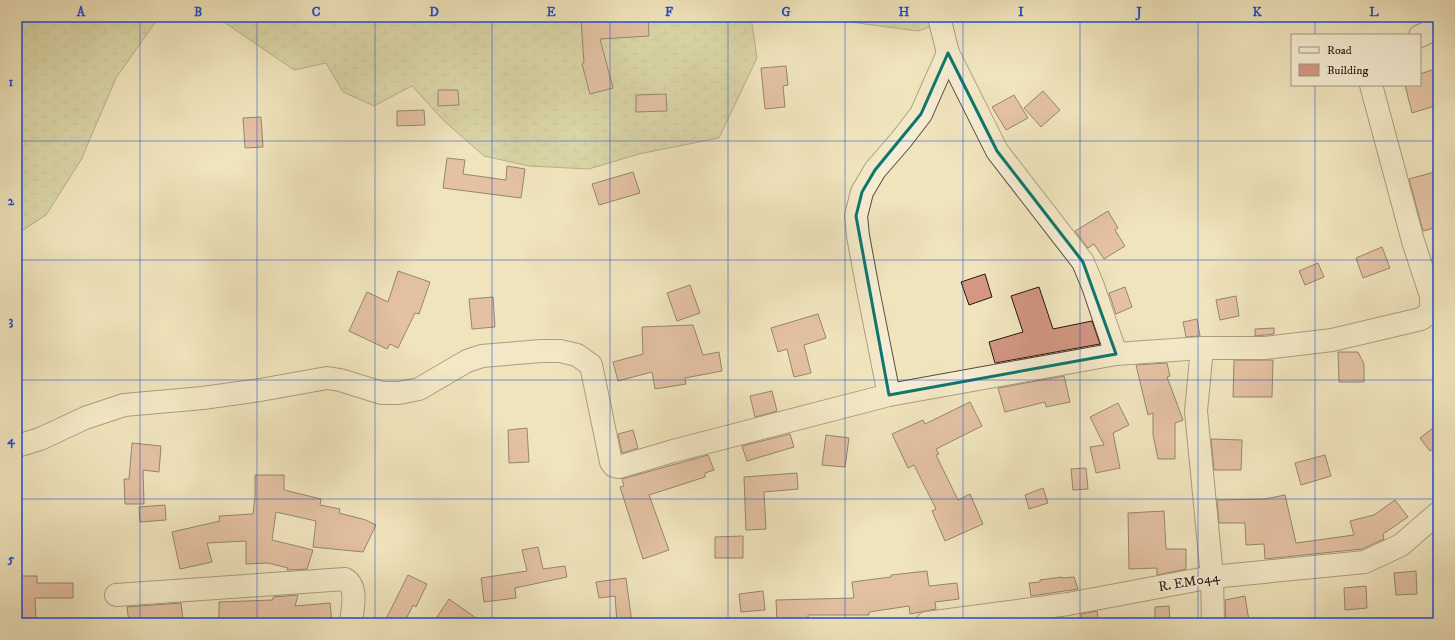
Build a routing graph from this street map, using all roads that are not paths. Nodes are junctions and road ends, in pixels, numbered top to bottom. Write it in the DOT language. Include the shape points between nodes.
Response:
graph roads {
  1 [pos="939,17"];
  2 [pos="1438,27"];
  3 [pos="1421,36"];
  4 [pos="948,53"];
  5 [pos="1371,86"];
  6 [pos="1202,348"];
  7 [pos="1116,354"];
  8 [pos="889,395"];
  9 [pos="17,446"];
  10 [pos="1438,513"];
  11 [pos="1212,577"];
  12 [pos="116,595"];
  13 [pos="991,619"];
  14 [pos="351,623"];
  15 [pos="927,623"];
  16 [pos="1212,623"];
  1 -- 4 [label="street"];
  2 -- 3 [label="street"];
  4 -- 7 [label="street" via="997,151 1083,262"];
  4 -- 8 [label="street" via="920,114 902,140 875,170 862,192 856,216"];
  5 -- 6 [label="street" via="1413,241 1431,296 1432,312 1421,319 1332,340 1265,348"];
  6 -- 7 [label="street"];
  6 -- 11 [label="street" via="1196,411"];
  7 -- 8 [label="street"];
  8 -- 9 [label="street" via="614,466 611,462 591,365 577,355 560,351 541,351 482,356 467,361 419,389 399,393 382,392 327,378 203,398 124,405"];
  10 -- 11 [label="street, R. EM044" via="1401,545 1365,562"];
  11 -- 13 [label="street, R. EM044"];
  11 -- 16 [label="street"];
  12 -- 14 [label="street" via="346,579 353,588"];
  13 -- 15 [label="street, R. EM044"];
}
